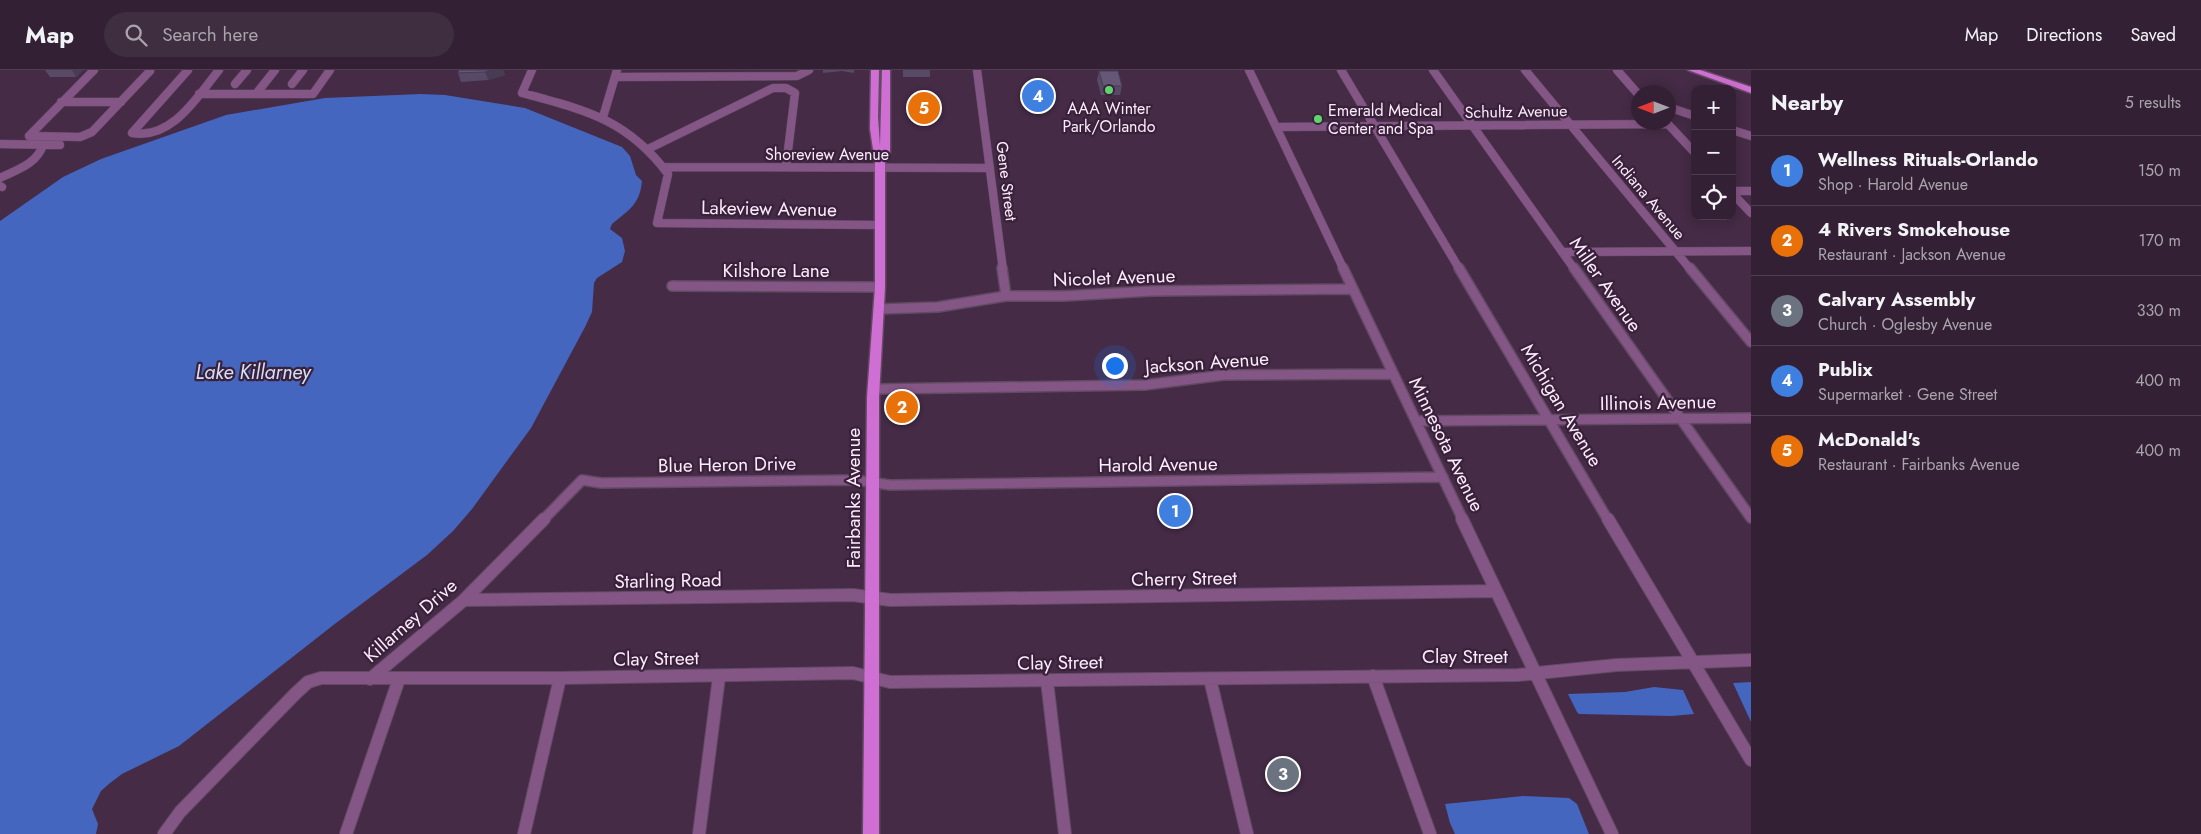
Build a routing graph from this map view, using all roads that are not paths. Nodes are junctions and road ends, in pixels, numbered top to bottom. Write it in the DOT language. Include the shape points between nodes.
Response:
graph roads {
  1 [pos="94,70"];
  2 [pos="188,70"];
  3 [pos="219,70"];
  4 [pos="247,70"];
  5 [pos="275,70"];
  6 [pos="303,70"];
  7 [pos="330,70"];
  8 [pos="532,70"];
  9 [pos="809,70"];
  10 [pos="875,70"];
  11 [pos="886,70"];
  12 [pos="977,70"];
  13 [pos="1249,70"];
  14 [pos="1341,70"];
  15 [pos="1433,70"];
  16 [pos="1525,70"];
  17 [pos="1617,70"];
  18 [pos="1692,70"];
  19 [pos="150,71"];
  20 [pos="616,74"];
  21 [pos="1631,86"];
  22 [pos="231,89"];
  23 [pos="289,89"];
  24 [pos="1751,90"];
  25 [pos="199,94"];
  26 [pos="256,94"];
  27 [pos="61,102"];
  28 [pos="121,102"];
  29 [pos="1676,109"];
  30 [pos="1676,110"];
  31 [pos="1679,110"];
  32 [pos="1691,114"];
  33 [pos="602,118"];
  34 [pos="1631,123"];
  35 [pos="1570,124"];
  36 [pos="1472,126"];
  37 [pos="1276,127"];
  38 [pos="1375,127"];
  39 [pos="1673,130"];
  40 [pos="1736,131"];
  41 [pos="1751,136"];
  42 [pos="0,144"];
  43 [pos="44,145"];
  44 [pos="60,145"];
  45 [pos="648,149"];
  46 [pos="1691,149"];
  47 [pos="880,165"];
  48 [pos="663,167"];
  49 [pos="786,167"];
  50 [pos="990,168"];
  51 [pos="0,178"];
  52 [pos="1751,191"];
  53 [pos="1736,192"];
  54 [pos="1736,196"];
  55 [pos="1751,213"];
  56 [pos="880,225"];
  57 [pos="1674,251"];
  58 [pos="1751,251"];
  59 [pos="1562,252"];
  60 [pos="672,286"];
  61 [pos="880,287"];
  62 [pos="1352,289"];
  63 [pos="1006,296"];
  64 [pos="879,309"];
  65 [pos="1751,342"];
  66 [pos="1392,374"];
  67 [pos="874,389"];
  68 [pos="1751,418"];
  69 [pos="1550,420"];
  70 [pos="1680,420"];
  71 [pos="1416,421"];
  72 [pos="1443,477"];
  73 [pos="582,480"];
  74 [pos="873,483"];
  75 [pos="1751,518"];
  76 [pos="1496,591"];
  77 [pos="872,598"];
  78 [pos="464,600"];
  79 [pos="1751,660"];
  80 [pos="1692,661"];
  81 [pos="1536,672"];
  82 [pos="719,676"];
  83 [pos="1374,676"];
  84 [pos="560,678"];
  85 [pos="872,678"];
  86 [pos="370,679"];
  87 [pos="1210,679"];
  88 [pos="399,680"];
  89 [pos="1047,681"];
  90 [pos="1751,760"];
  91 [pos="164,834"];
  92 [pos="346,834"];
  93 [pos="524,834"];
  94 [pos="699,834"];
  95 [pos="871,834"];
  96 [pos="1065,834"];
  97 [pos="1247,834"];
  98 [pos="1430,834"];
  99 [pos="1612,834"];
  1 -- 27 [label="street"];
  2 -- 25 [label="street" via="132,133 140,136 159,132"];
  3 -- 25 [label="street"];
  4 -- 22 [label="street"];
  5 -- 26 [label="street"];
  6 -- 23 [label="street"];
  7 -- 23 [label="street" via="313,94"];
  8 -- 33 [label="street" via="522,93 588,111"];
  9 -- 20 [label="street" via="797,76"];
  10 -- 47 [label="main road, Fairbanks Avenue" via="876,152"];
  11 -- 47 [label="main road, Fairbanks Avenue" via="885,152"];
  12 -- 50 [label="street, Gene Street"];
  13 -- 37 [label="street, Minnesota Avenue"];
  14 -- 38 [label="street, Michigan Avenue"];
  15 -- 36 [label="street, Miller Avenue"];
  16 -- 35 [label="street, Indiana Avenue"];
  17 -- 21 [label="street"];
  18 -- 24 [label="main road"];
  19 -- 28 [label="street"];
  20 -- 33 [label="street"];
  22 -- 25 [label="street"];
  22 -- 26 [label="street"];
  23 -- 26 [label="street"];
  27 -- 28 [label="street"];
  27 -- 28 [label="street" via="28,136 80,136 90,133"];
  29 -- 31 [label="street"];
  30 -- 31 [label="street"];
  31 -- 32 [label="street"];
  33 -- 45 [label="street"];
  34 -- 35 [label="street, Schultz Avenue"];
  35 -- 36 [label="street, Schultz Avenue"];
  35 -- 57 [label="street, Indiana Avenue"];
  36 -- 38 [label="street, Schultz Avenue"];
  36 -- 59 [label="street, Miller Avenue"];
  37 -- 38 [label="street, Schultz Avenue"];
  37 -- 62 [label="street, Minnesota Avenue"];
  38 -- 69 [label="street, Michigan Avenue"];
  39 -- 46 [label="street"];
  40 -- 41 [label="street"];
  42 -- 43 [label="street"];
  43 -- 44 [label="street"];
  43 -- 51 [label="street" via="33,160"];
  45 -- 48 [label="street"];
  45 -- 49 [label="street" via="773,88 786,88 795,93"];
  47 -- 49 [label="street, Shoreview Avenue"];
  47 -- 50 [label="street, Shoreview Avenue"];
  47 -- 56 [label="main road, Fairbanks Avenue"];
  48 -- 49 [label="street, Shoreview Avenue"];
  48 -- 56 [label="street, Lakeview Avenue" via="668,174 657,223"];
  50 -- 63 [label="street, Gene Street"];
  52 -- 53 [label="street"];
  54 -- 55 [label="street"];
  56 -- 61 [label="main road, Fairbanks Avenue"];
  57 -- 58 [label="street"];
  57 -- 59 [label="street"];
  57 -- 65 [label="street, Indiana Avenue"];
  59 -- 70 [label="street, Miller Avenue"];
  60 -- 61 [label="street, Kilshore Lane"];
  61 -- 64 [label="main road, Fairbanks Avenue"];
  62 -- 63 [label="street, Nicolet Avenue"];
  62 -- 66 [label="street, Minnesota Avenue"];
  63 -- 64 [label="street, Nicolet Avenue" via="932,308"];
  64 -- 67 [label="main road, Fairbanks Avenue"];
  66 -- 67 [label="street, Jackson Avenue" via="1224,375 1145,385"];
  66 -- 71 [label="street, Minnesota Avenue"];
  67 -- 74 [label="main road, Fairbanks Avenue"];
  68 -- 70 [label="street, Illinois Avenue"];
  69 -- 70 [label="street, Illinois Avenue"];
  69 -- 71 [label="street, Illinois Avenue"];
  69 -- 80 [label="street, Michigan Avenue"];
  70 -- 75 [label="street, Miller Avenue"];
  71 -- 72 [label="street, Minnesota Avenue"];
  72 -- 74 [label="street, Harold Avenue"];
  72 -- 76 [label="street, Minnesota Avenue"];
  73 -- 74 [label="street, Blue Heron Drive" via="600,483 856,480"];
  73 -- 78 [label="street, Killarney Drive"];
  74 -- 77 [label="main road, Fairbanks Avenue"];
  76 -- 77 [label="street, Cherry Street"];
  76 -- 81 [label="street, Minnesota Avenue"];
  77 -- 78 [label="street, Starling Road" via="784,595"];
  77 -- 85 [label="main road, Fairbanks Avenue"];
  78 -- 86 [label="street, Killarney Drive"];
  79 -- 80 [label="street, Clay Street"];
  80 -- 81 [label="street, Clay Street"];
  80 -- 90 [label="street, Michigan Avenue"];
  81 -- 83 [label="street, Clay Street" via="1518,675"];
  81 -- 99 [label="street, Minnesota Avenue"];
  82 -- 84 [label="street, Clay Street"];
  82 -- 85 [label="street, Clay Street" via="852,674"];
  82 -- 94 [label="street"];
  83 -- 87 [label="street, Clay Street"];
  83 -- 98 [label="street"];
  84 -- 88 [label="street, Clay Street"];
  84 -- 93 [label="street"];
  85 -- 89 [label="street, Clay Street" via="890,682"];
  85 -- 95 [label="main road, Fairbanks Avenue"];
  86 -- 88 [label="street, Clay Street"];
  86 -- 91 [label="street, Killarney Drive" via="321,678 308,682 180,812"];
  87 -- 89 [label="street, Clay Street"];
  87 -- 97 [label="street"];
  88 -- 92 [label="street"];
  89 -- 96 [label="street"];
}
